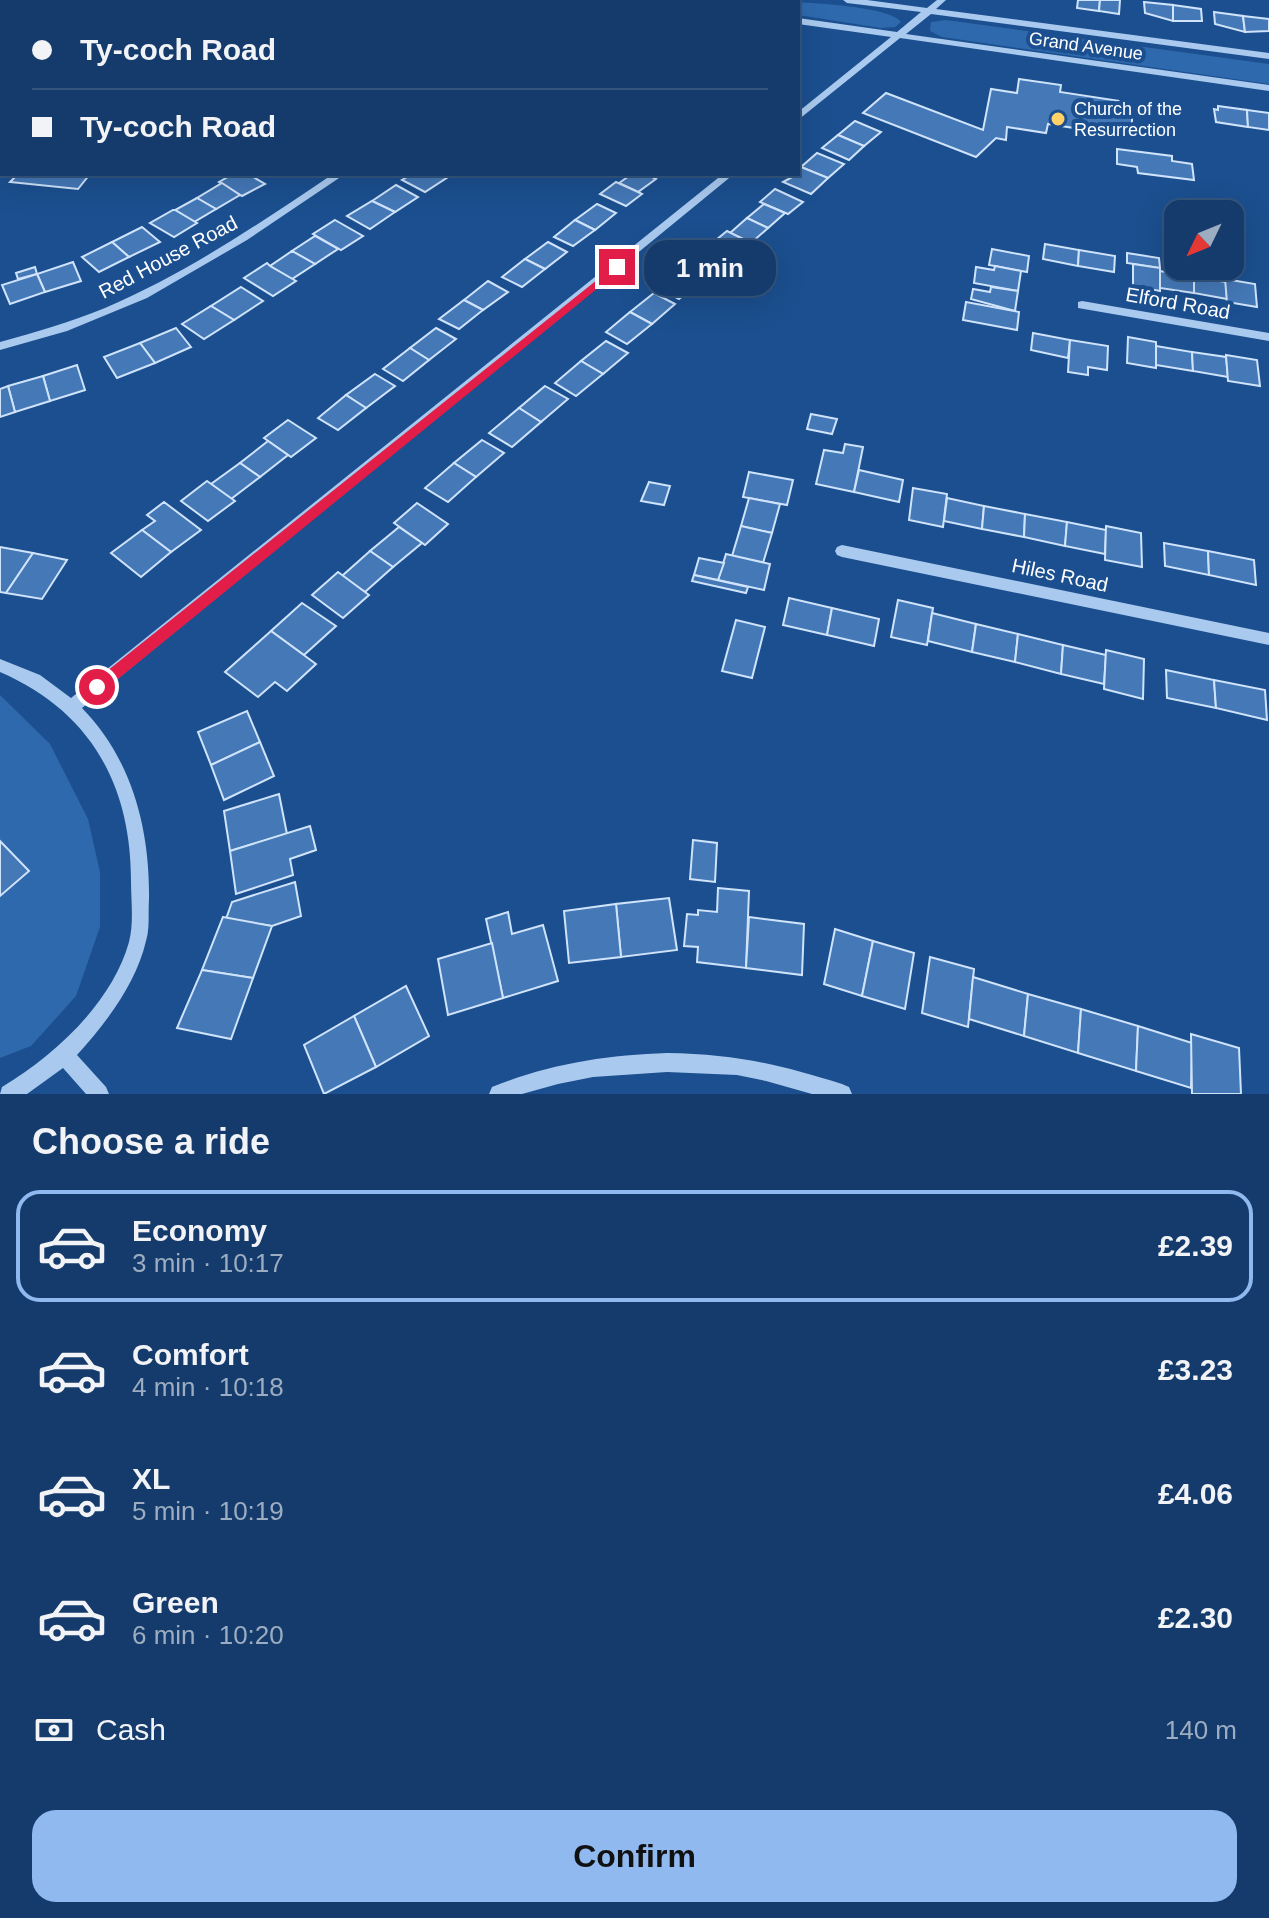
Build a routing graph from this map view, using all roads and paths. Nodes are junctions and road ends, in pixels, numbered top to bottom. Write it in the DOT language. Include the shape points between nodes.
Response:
graph roads {
  1 [pos="847,0"];
  2 [pos="942,0"];
  3 [pos="927,12"];
  4 [pos="800,21"];
  5 [pos="898,36"];
  6 [pos="1269,56"];
  7 [pos="1269,88"];
  8 [pos="800,115"];
  9 [pos="337,176"];
  10 [pos="727,176"];
  11 [pos="1082,305"];
  12 [pos="1269,337"];
  13 [pos="0,346"];
  14 [pos="842,551"];
  15 [pos="1269,639"];
  16 [pos="0,665"];
  17 [pos="73,706"];
  18 [pos="65,1056"];
  19 [pos="9,1094"];
  20 [pos="99,1094"];
  21 [pos="499,1094"];
  22 [pos="842,1094"];
  1 -- 3 [label="street, Grand Avenue"];
  2 -- 3 [label="street"];
  3 -- 5 [label="street"];
  3 -- 6 [label="street, Grand Avenue"];
  4 -- 5 [label="street, Grand Avenue"];
  5 -- 7 [label="street, Grand Avenue"];
  5 -- 8 [label="street"];
  9 -- 13 [label="street, Red House Road" via="145,294 72,325"];
  10 -- 17 [label="street"];
  11 -- 12 [label="street, Elford Road"];
  14 -- 15 [label="street, Hiles Road"];
  16 -- 17 [label="street"];
  17 -- 18 [label="street" via="110,752 121,778 142,874 138,942 113,995"];
  18 -- 19 [label="street"];
  18 -- 20 [label="street"];
  21 -- 22 [label="street" via="586,1068 674,1062 763,1070"];
}
